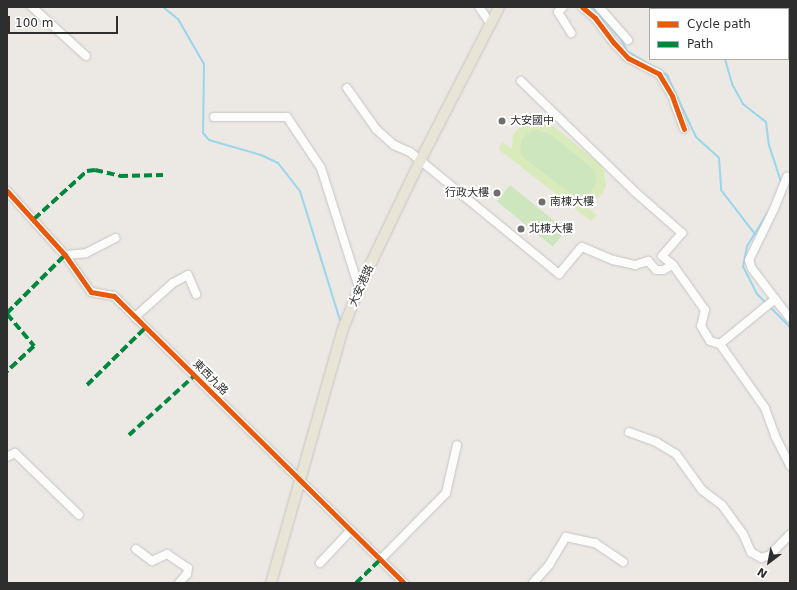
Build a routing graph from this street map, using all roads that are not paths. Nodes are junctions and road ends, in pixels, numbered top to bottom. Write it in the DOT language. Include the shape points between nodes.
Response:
graph roads {
  1 [pos="32,7"];
  2 [pos="479,7"];
  3 [pos="499,7"];
  4 [pos="564,7"];
  5 [pos="582,7"];
  6 [pos="599,7"];
  7 [pos="491,24"];
  8 [pos="571,33"];
  9 [pos="628,40"];
  10 [pos="86,56"];
  11 [pos="522,81"];
  12 [pos="347,88"];
  13 [pos="214,117"];
  14 [pos="684,129"];
  15 [pos="420,161"];
  16 [pos="786,177"];
  17 [pos="7,191"];
  18 [pos="115,238"];
  19 [pos="65,255"];
  20 [pos="673,265"];
  21 [pos="359,288"];
  22 [pos="196,294"];
  23 [pos="771,302"];
  24 [pos="136,317"];
  25 [pos="790,318"];
  26 [pos="720,344"];
  27 [pos="629,432"];
  28 [pos="458,445"];
  29 [pos="7,457"];
  30 [pos="790,466"];
  31 [pos="300,483"];
  32 [pos="79,515"];
  33 [pos="350,531"];
  34 [pos="790,534"];
  35 [pos="136,549"];
  36 [pos="380,560"];
  37 [pos="623,562"];
  38 [pos="320,563"];
  39 [pos="179,583"];
  40 [pos="271,583"];
  41 [pos="404,583"];
  42 [pos="533,583"];
  1 -- 10 [label="street"];
  2 -- 7 [label="street"];
  3 -- 7 [label="main road, 大安港路"];
  4 -- 8 [label="street" via="558,12"];
  5 -- 14 [label="street" via="596,18 628,58 659,74 672,96"];
  6 -- 9 [label="street"];
  7 -- 15 [label="main road, 大安港路"];
  11 -- 20 [label="street" via="634,191 682,232 662,256"];
  12 -- 15 [label="street" via="376,129"];
  13 -- 21 [label="street" via="287,117 321,168"];
  15 -- 20 [label="street" via="559,274 582,247 613,260 635,265 648,261 656,270"];
  15 -- 21 [label="main road, 大安港路"];
  16 -- 23 [label="street" via="777,203 749,260"];
  17 -- 19 [label="street, 東西九路"];
  18 -- 19 [label="street" via="86,253"];
  19 -- 24 [label="street, 東西九路" via="91,292 114,296"];
  20 -- 26 [label="street" via="705,310 701,326 710,341"];
  21 -- 31 [label="main road, 大安港路" via="343,329"];
  22 -- 24 [label="street" via="188,275 173,283"];
  23 -- 25 [label="street"];
  23 -- 26 [label="street"];
  24 -- 31 [label="street, 東西九路"];
  26 -- 30 [label="street" via="765,408"];
  27 -- 34 [label="street" via="656,442 676,454 702,490 722,505 743,534 751,552 761,558 770,555"];
  28 -- 36 [label="street" via="446,493"];
  29 -- 32 [label="street" via="15,453"];
  31 -- 33 [label="street, 東西九路"];
  31 -- 40 [label="main road, 大安港路"];
  33 -- 36 [label="street, 東西九路"];
  33 -- 38 [label="street"];
  35 -- 39 [label="street" via="152,561 167,554 188,568 187,574"];
  36 -- 41 [label="street, 東西九路"];
  37 -- 42 [label="street" via="595,543 566,537 549,565"];
}
